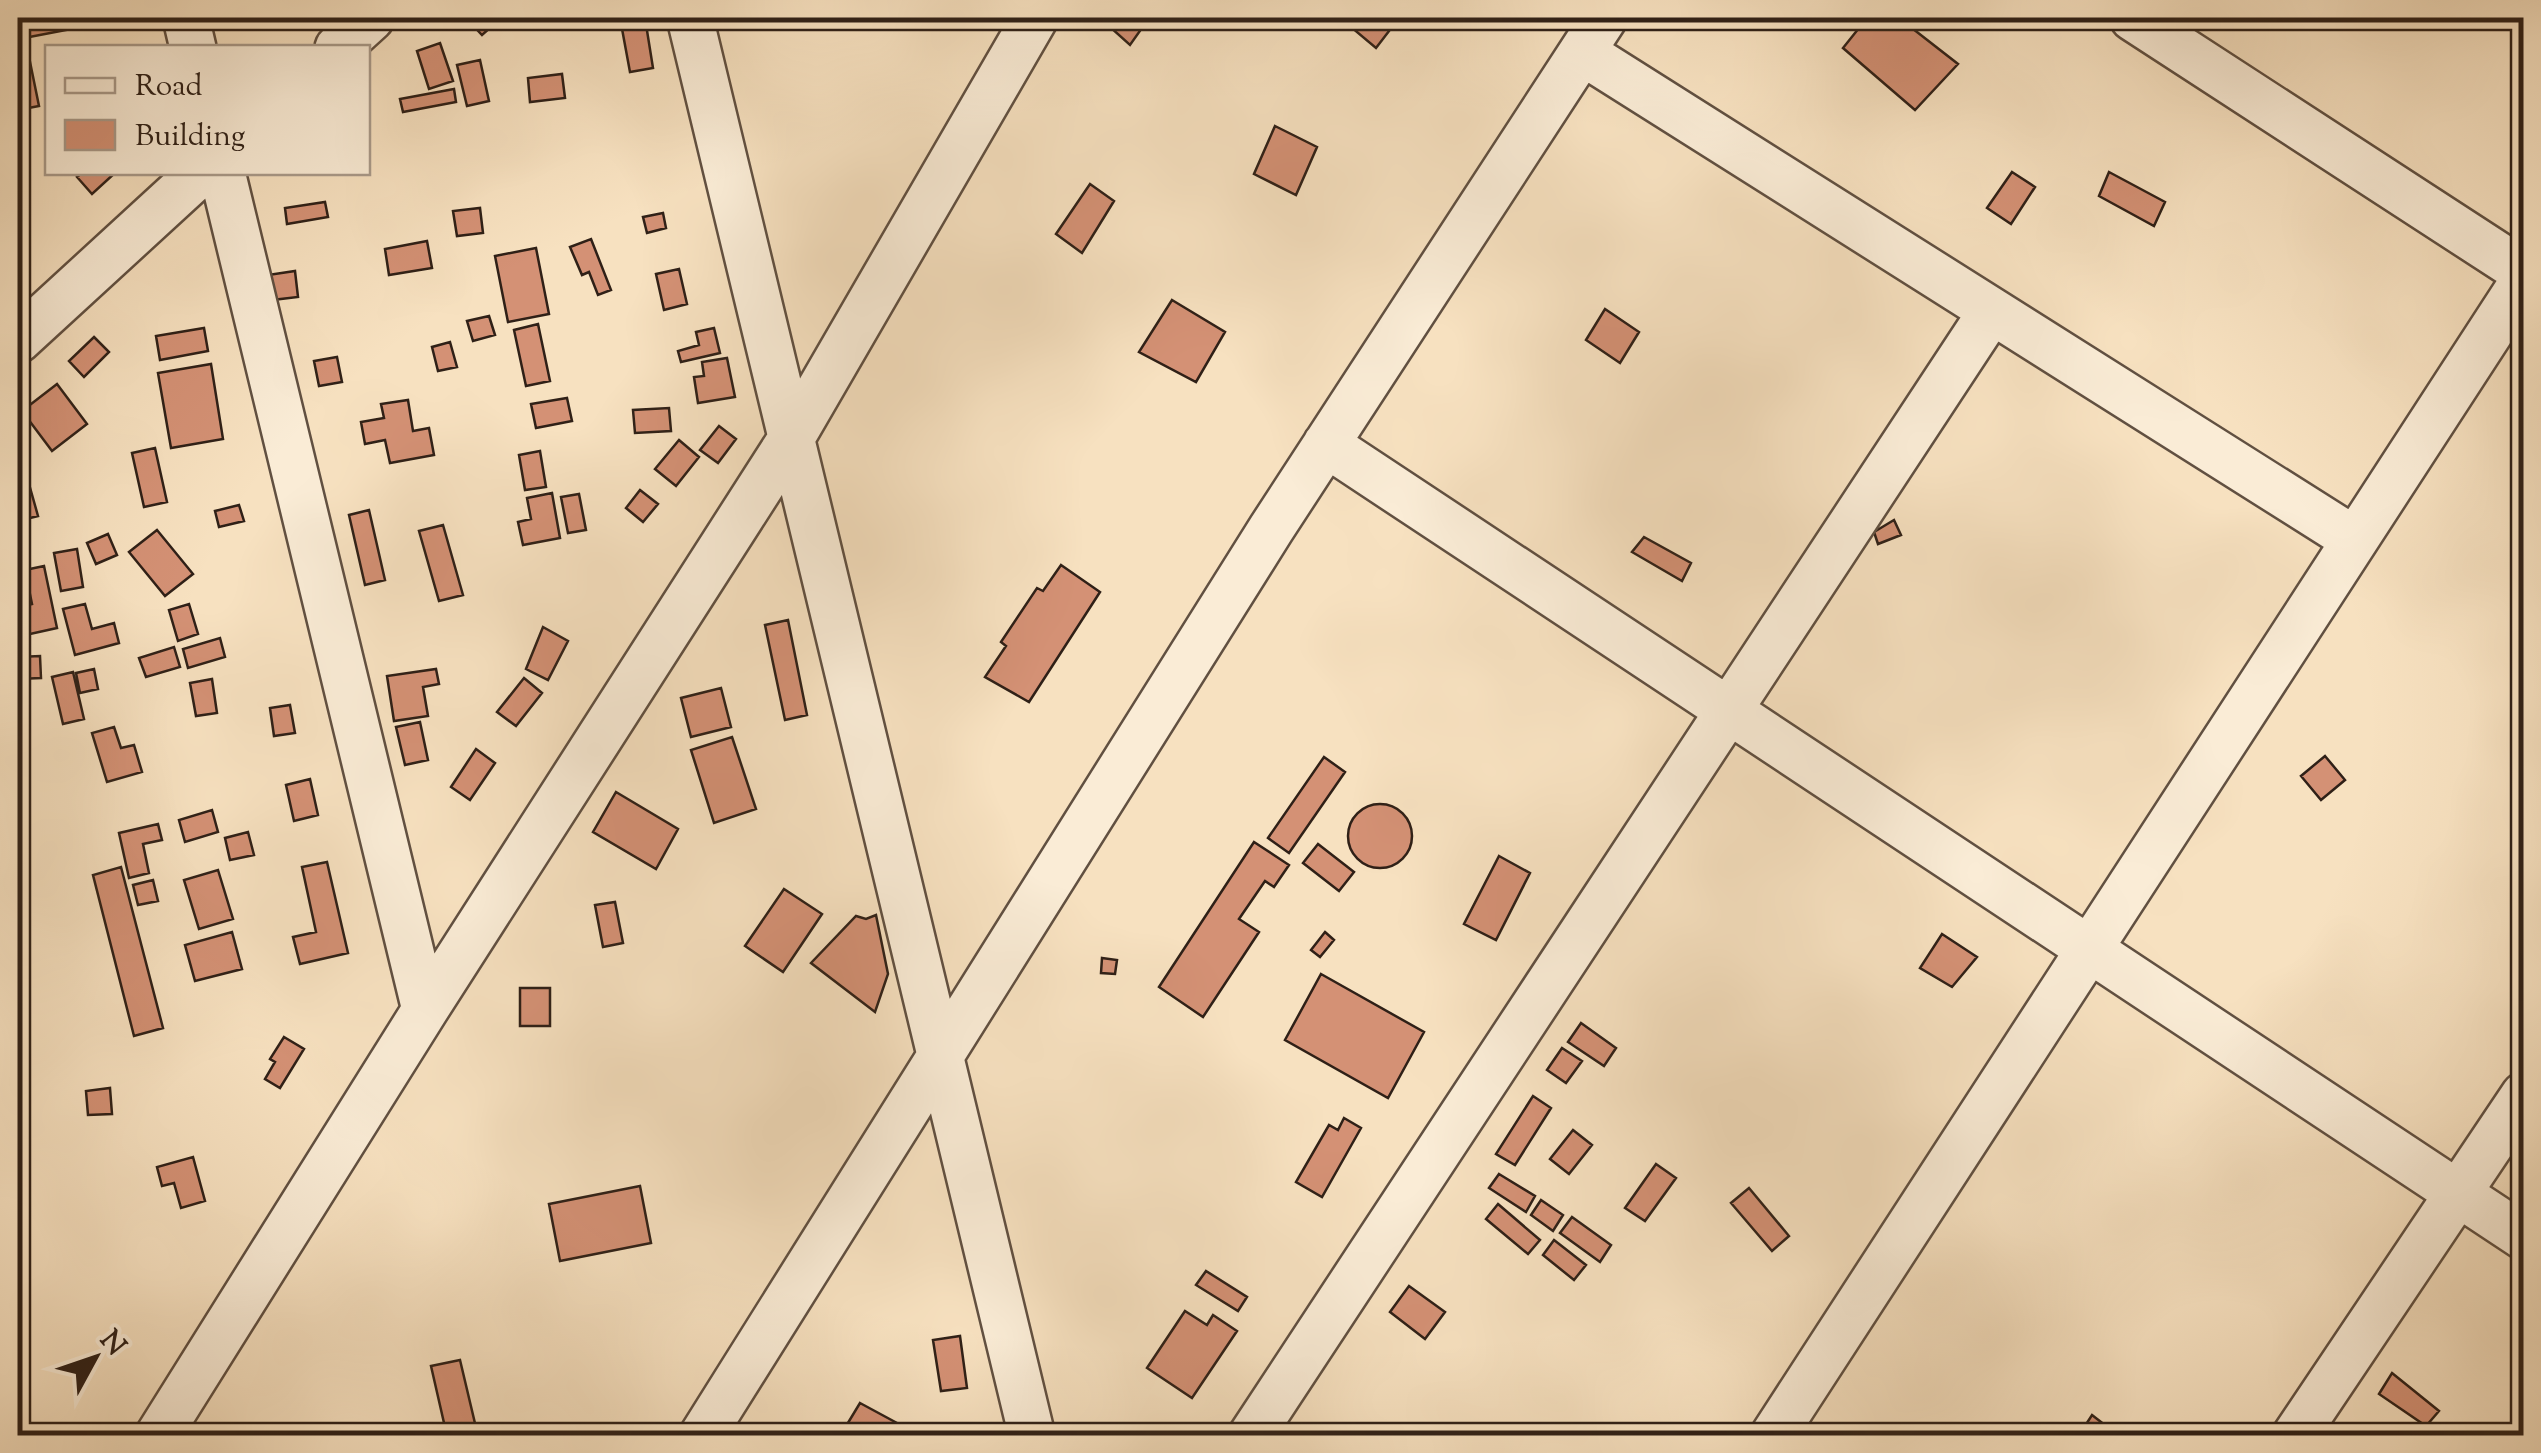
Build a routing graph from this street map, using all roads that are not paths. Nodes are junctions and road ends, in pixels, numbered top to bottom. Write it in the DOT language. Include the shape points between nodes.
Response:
graph roads {
  1 [pos="186,18"];
  2 [pos="371,18"];
  3 [pos="690,18"];
  4 [pos="1035,18"];
  5 [pos="2134,18"];
  6 [pos="1593,34"];
  7 [pos="192,45"];
  8 [pos="341,45"];
  9 [pos="198,175"];
  10 [pos="223,175"];
  11 [pos="2524,276"];
  12 [pos="1992,312"];
  13 [pos="18,340"];
  14 [pos="791,439"];
  15 [pos="1326,444"];
  16 [pos="2354,540"];
  17 [pos="1729,710"];
  18 [pos="2089,948"];
  19 [pos="426,1010"];
  20 [pos="940,1057"];
  21 [pos="2524,1095"];
  22 [pos="2458,1194"];
  23 [pos="2524,1237"];
  24 [pos="158,1436"];
  25 [pos="702,1436"];
  26 [pos="1032,1436"];
  27 [pos="1251,1436"];
  28 [pos="1773,1436"];
  29 [pos="2295,1436"];
  1 -- 7 [label="street"];
  2 -- 8 [label="street"];
  3 -- 14 [label="street"];
  4 -- 14 [label="street"];
  5 -- 11 [label="street"];
  6 -- 12 [label="street"];
  6 -- 15 [label="street"];
  9 -- 13 [label="street"];
  10 -- 19 [label="street"];
  11 -- 16 [label="street"];
  12 -- 16 [label="street"];
  12 -- 17 [label="street"];
  14 -- 19 [label="street"];
  14 -- 20 [label="street"];
  15 -- 17 [label="street"];
  15 -- 20 [label="street"];
  16 -- 18 [label="street"];
  17 -- 18 [label="street"];
  17 -- 27 [label="street"];
  18 -- 22 [label="street"];
  18 -- 28 [label="street"];
  19 -- 24 [label="street"];
  20 -- 25 [label="street"];
  20 -- 26 [label="street"];
  21 -- 22 [label="street"];
  22 -- 23 [label="street"];
  22 -- 29 [label="street"];
}
